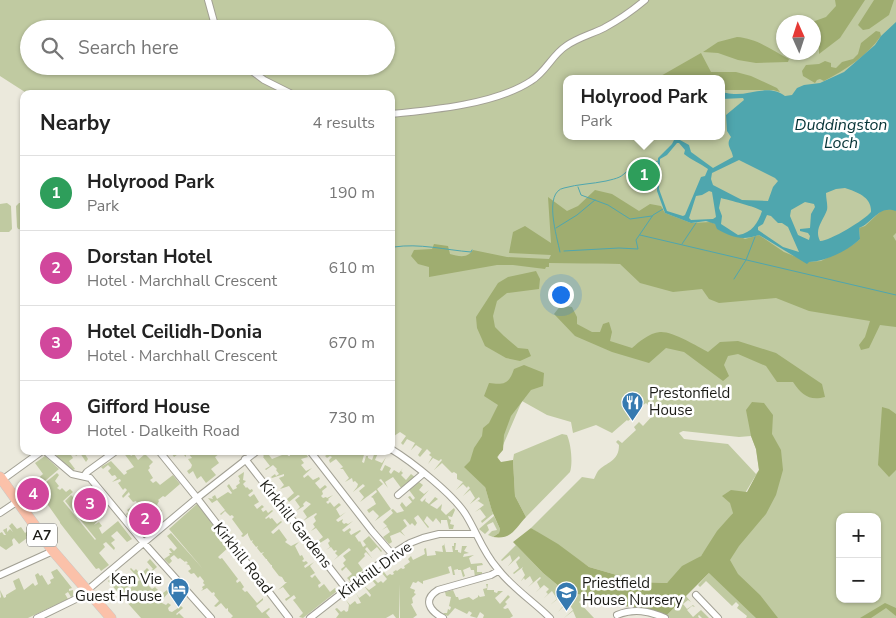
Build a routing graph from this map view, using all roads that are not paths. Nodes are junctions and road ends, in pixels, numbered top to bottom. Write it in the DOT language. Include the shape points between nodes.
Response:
graph roads {
  1 [pos="208,0"];
  2 [pos="645,0"];
  3 [pos="214,20"];
  4 [pos="257,75"];
  5 [pos="284,90"];
  6 [pos="395,113"];
  7 [pos="395,452"];
  8 [pos="37,455"];
  9 [pos="48,455"];
  10 [pos="110,455"];
  11 [pos="162,455"];
  12 [pos="251,455"];
  13 [pos="313,455"];
  14 [pos="245,459"];
  15 [pos="424,473"];
  16 [pos="84,476"];
  17 [pos="1,479"];
  18 [pos="398,495"];
  19 [pos="197,498"];
  20 [pos="18,501"];
  21 [pos="0,513"];
  22 [pos="476,534"];
  23 [pos="143,542"];
  24 [pos="53,551"];
  25 [pos="392,554"];
  26 [pos="498,571"];
  27 [pos="0,575"];
  28 [pos="347,590"];
  29 [pos="87,591"];
  30 [pos="696,595"];
  31 [pos="617,615"];
  32 [pos="37,618"];
  33 [pos="111,618"];
  34 [pos="211,618"];
  35 [pos="289,618"];
  36 [pos="310,618"];
  37 [pos="443,618"];
  38 [pos="550,618"];
  39 [pos="665,618"];
  40 [pos="718,618"];
  1 -- 3 [label="street"];
  2 -- 6 [label="street" via="617,21 566,45 536,78 520,87 476,102"];
  4 -- 5 [label="street"];
  7 -- 15 [label="street"];
  8 -- 17 [label="street"];
  9 -- 16 [label="street" via="72,474"];
  10 -- 16 [label="street"];
  11 -- 19 [label="street, Kirkhill Road"];
  12 -- 14 [label="street"];
  13 -- 25 [label="street"];
  14 -- 19 [label="street"];
  14 -- 28 [label="street, Kirkhill Gardens"];
  15 -- 18 [label="street"];
  15 -- 22 [label="street" via="463,510"];
  16 -- 23 [label="street" via="90,478"];
  17 -- 20 [label="main road, A7"];
  19 -- 23 [label="street"];
  19 -- 35 [label="street, Kirkhill Road"];
  20 -- 21 [label="street"];
  20 -- 24 [label="main road, A7"];
  22 -- 25 [label="street, Kirkhill Drive" via="430,536"];
  22 -- 26 [label="street"];
  23 -- 29 [label="street"];
  23 -- 34 [label="street"];
  24 -- 27 [label="street"];
  24 -- 29 [label="main road, A7"];
  25 -- 28 [label="street, Kirkhill Drive"];
  26 -- 37 [label="street" via="491,576 435,592 430,599 430,607 433,613"];
  26 -- 38 [label="street"];
  28 -- 36 [label="street, Kirkhill Drive"];
  29 -- 32 [label="street"];
  29 -- 33 [label="main road, A7"];
  30 -- 40 [label="street"];
  31 -- 39 [label="street" via="638,611"];
}
